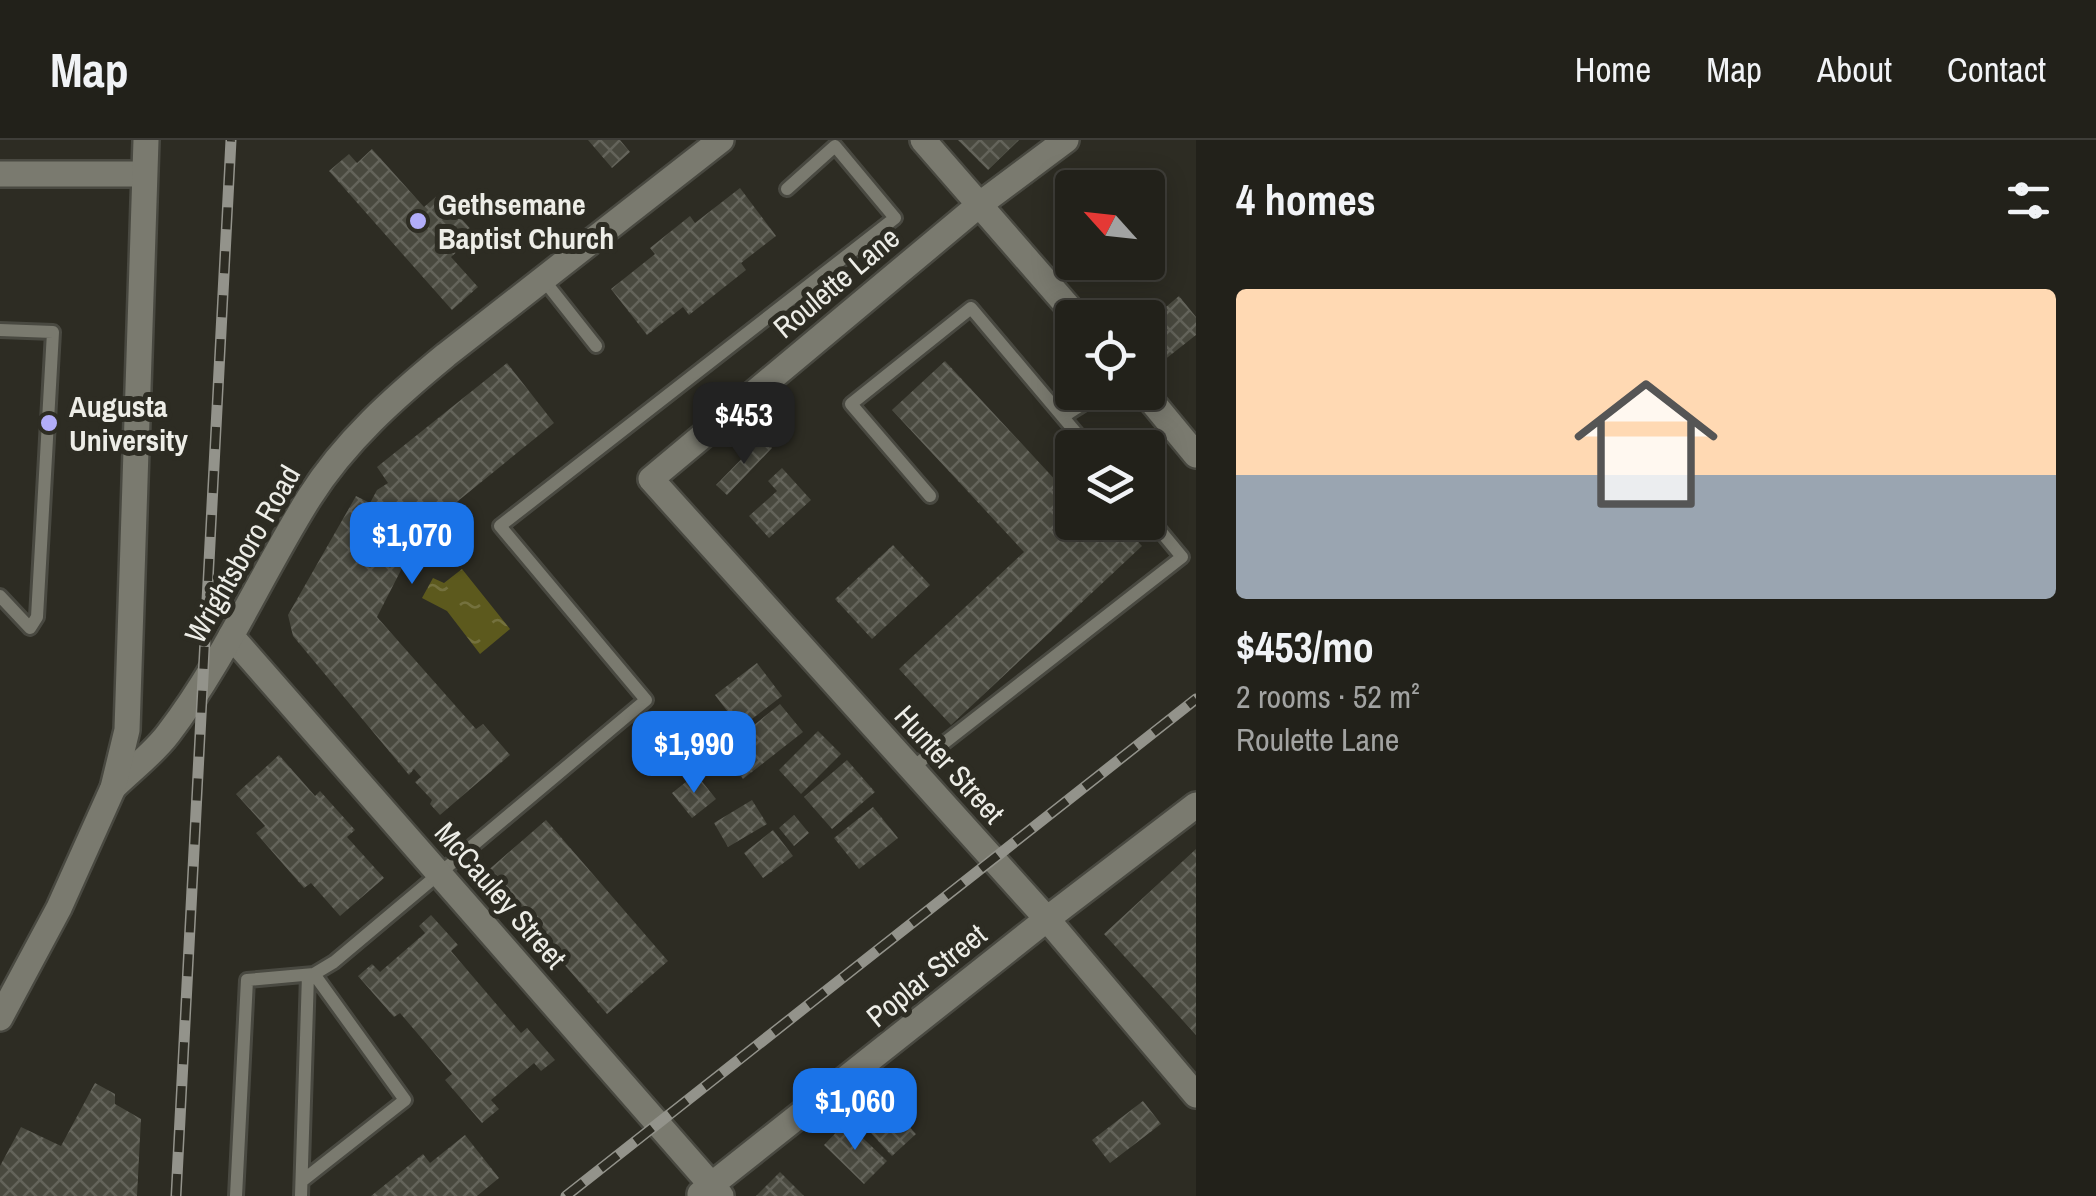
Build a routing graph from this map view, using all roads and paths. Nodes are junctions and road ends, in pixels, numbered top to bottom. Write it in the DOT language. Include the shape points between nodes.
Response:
graph roads {
  1 [pos="146,140"];
  2 [pos="721,140"];
  3 [pos="923,140"];
  4 [pos="1066,140"];
  5 [pos="0,174"];
  6 [pos="144,174"];
  7 [pos="787,188"];
  8 [pos="979,205"];
  9 [pos="543,279"];
  10 [pos="1062,300"];
  11 [pos="0,330"];
  12 [pos="596,346"];
  13 [pos="1069,410"];
  14 [pos="1079,410"];
  15 [pos="1159,410"];
  16 [pos="1067,414"];
  17 [pos="1078,430"];
  18 [pos="1196,455"];
  19 [pos="651,479"];
  20 [pos="930,496"];
  21 [pos="1165,536"];
  22 [pos="0,596"];
  23 [pos="231,636"];
  24 [pos="912,768"];
  25 [pos="108,798"];
  26 [pos="1196,805"];
  27 [pos="439,873"];
  28 [pos="1047,919"];
  29 [pos="311,975"];
  30 [pos="0,1018"];
  31 [pos="1196,1095"];
  32 [pos="302,1189"];
  33 [pos="710,1192"];
  34 [pos="236,1196"];
  1 -- 6 [label="street"];
  2 -- 9 [label="street, Wrightsboro Road"];
  3 -- 8 [label="street"];
  4 -- 8 [label="street, Roulette Lane"];
  5 -- 6 [label="street"];
  6 -- 25 [label="street" via="127,730"];
  7 -- 27 [label="lane" via="836,146 895,218 500,526 646,700"];
  8 -- 10 [label="street"];
  8 -- 19 [label="street, Roulette Lane"];
  9 -- 12 [label="lane"];
  9 -- 23 [label="street, Wrightsboro Road" via="404,390 352,442 310,497"];
  11 -- 22 [label="lane" via="53,332 37,617 30,628"];
  13 -- 16 [label="lane"];
  14 -- 16 [label="lane"];
  15 -- 18 [label="street"];
  16 -- 17 [label="lane"];
  16 -- 20 [label="lane" via="971,308 851,404"];
  19 -- 24 [label="street, Hunter Street"];
  21 -- 24 [label="lane" via="1182,556"];
  23 -- 25 [label="street, Wrightsboro Road" via="166,738"];
  23 -- 27 [label="street, McCauley Street"];
  24 -- 28 [label="street, Hunter Street"];
  25 -- 30 [label="street, Wrightsboro Road" via="60,908"];
  26 -- 28 [label="street, Poplar Street"];
  27 -- 29 [label="lane"];
  27 -- 33 [label="street, McCauley Street"];
  28 -- 31 [label="street, Hunter Street"];
  28 -- 33 [label="street, Poplar Street"];
  29 -- 32 [label="lane"];
  29 -- 32 [label="lane" via="405,1100"];
  29 -- 34 [label="lane" via="248,980"];
}
